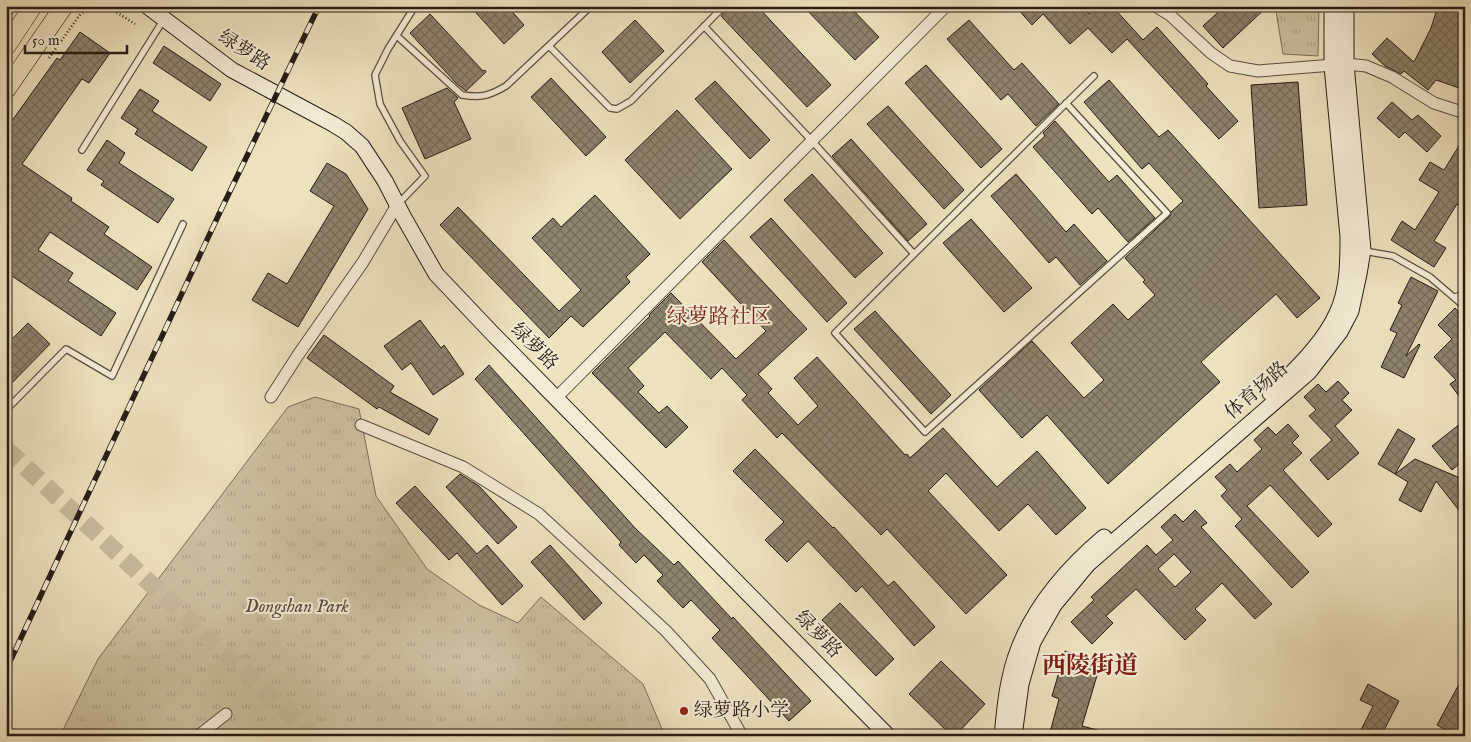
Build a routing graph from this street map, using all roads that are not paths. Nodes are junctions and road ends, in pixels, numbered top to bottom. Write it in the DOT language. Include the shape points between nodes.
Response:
graph roads {
  1 [pos="33,6"];
  2 [pos="64,6"];
  3 [pos="147,6"];
  4 [pos="415,6"];
  5 [pos="591,6"];
  6 [pos="724,6"];
  7 [pos="946,6"];
  8 [pos="1332,6"];
  9 [pos="1346,6"];
  10 [pos="1158,7"];
  11 [pos="164,19"];
  12 [pos="704,26"];
  13 [pos="397,36"];
  14 [pos="549,46"];
  15 [pos="6,47"];
  16 [pos="1339,65"];
  17 [pos="1094,76"];
  18 [pos="6,90"];
  19 [pos="1066,103"];
  20 [pos="1465,113"];
  21 [pos="812,141"];
  22 [pos="82,150"];
  23 [pos="397,205"];
  24 [pos="183,224"];
  25 [pos="1363,250"];
  26 [pos="914,254"];
  27 [pos="1465,294"];
  28 [pos="1455,297"];
  29 [pos="1465,307"];
  30 [pos="271,397"];
  31 [pos="556,398"];
  32 [pos="6,410"];
  33 [pos="362,425"];
  34 [pos="226,714"];
  35 [pos="198,736"];
  36 [pos="742,736"];
  37 [pos="888,736"];
  38 [pos="1002,736"];
  39 [pos="1014,736"];
  1 -- 15 [label="main road"];
  2 -- 18 [label="main road"];
  3 -- 11 [label="main road, 绿萝路"];
  4 -- 13 [label="lane"];
  5 -- 14 [label="lane"];
  6 -- 12 [label="lane"];
  7 -- 21 [label="street"];
  8 -- 16 [label="main road, 体育场路"];
  9 -- 16 [label="main road, 体育场路"];
  10 -- 16 [label="street" via="1230,66 1258,71"];
  11 -- 22 [label="lane"];
  11 -- 23 [label="main road, 绿萝路" via="232,70 346,132 362,146 386,181"];
  12 -- 14 [label="lane" via="631,101 617,109 610,108"];
  12 -- 21 [label="lane"];
  13 -- 14 [label="lane" via="462,95 474,97 490,95 506,86"];
  13 -- 23 [label="lane" via="375,75 380,104 400,142 425,176"];
  16 -- 20 [label="street" via="1366,66 1392,77 1434,103"];
  16 -- 25 [label="main road, 体育场路"];
  16 -- 38 [label="main road, 体育场路" via="1348,237 1345,283 1338,312 1323,337 1281,384 1083,554 1045,599 1023,636 1009,681"];
  17 -- 19 [label="lane"];
  19 -- 26 [label="lane"];
  19 -- 26 [label="lane" via="1167,213 925,432 835,332"];
  21 -- 26 [label="lane"];
  21 -- 31 [label="street"];
  23 -- 30 [label="street" via="363,262"];
  23 -- 31 [label="main road, 绿萝路" via="436,274"];
  24 -- 32 [label="lane" via="112,376 66,349"];
  25 -- 28 [label="lane" via="1393,256 1430,277"];
  25 -- 39 [label="main road, 体育场路" via="1351,311 1327,351 1309,372 1088,564 1054,605 1033,642 1020,684"];
  27 -- 28 [label="lane"];
  28 -- 29 [label="lane"];
  31 -- 37 [label="main road, 绿萝路"];
  33 -- 36 [label="street" via="463,467 539,514 666,631 710,679"];
  34 -- 35 [label="street"];
}
